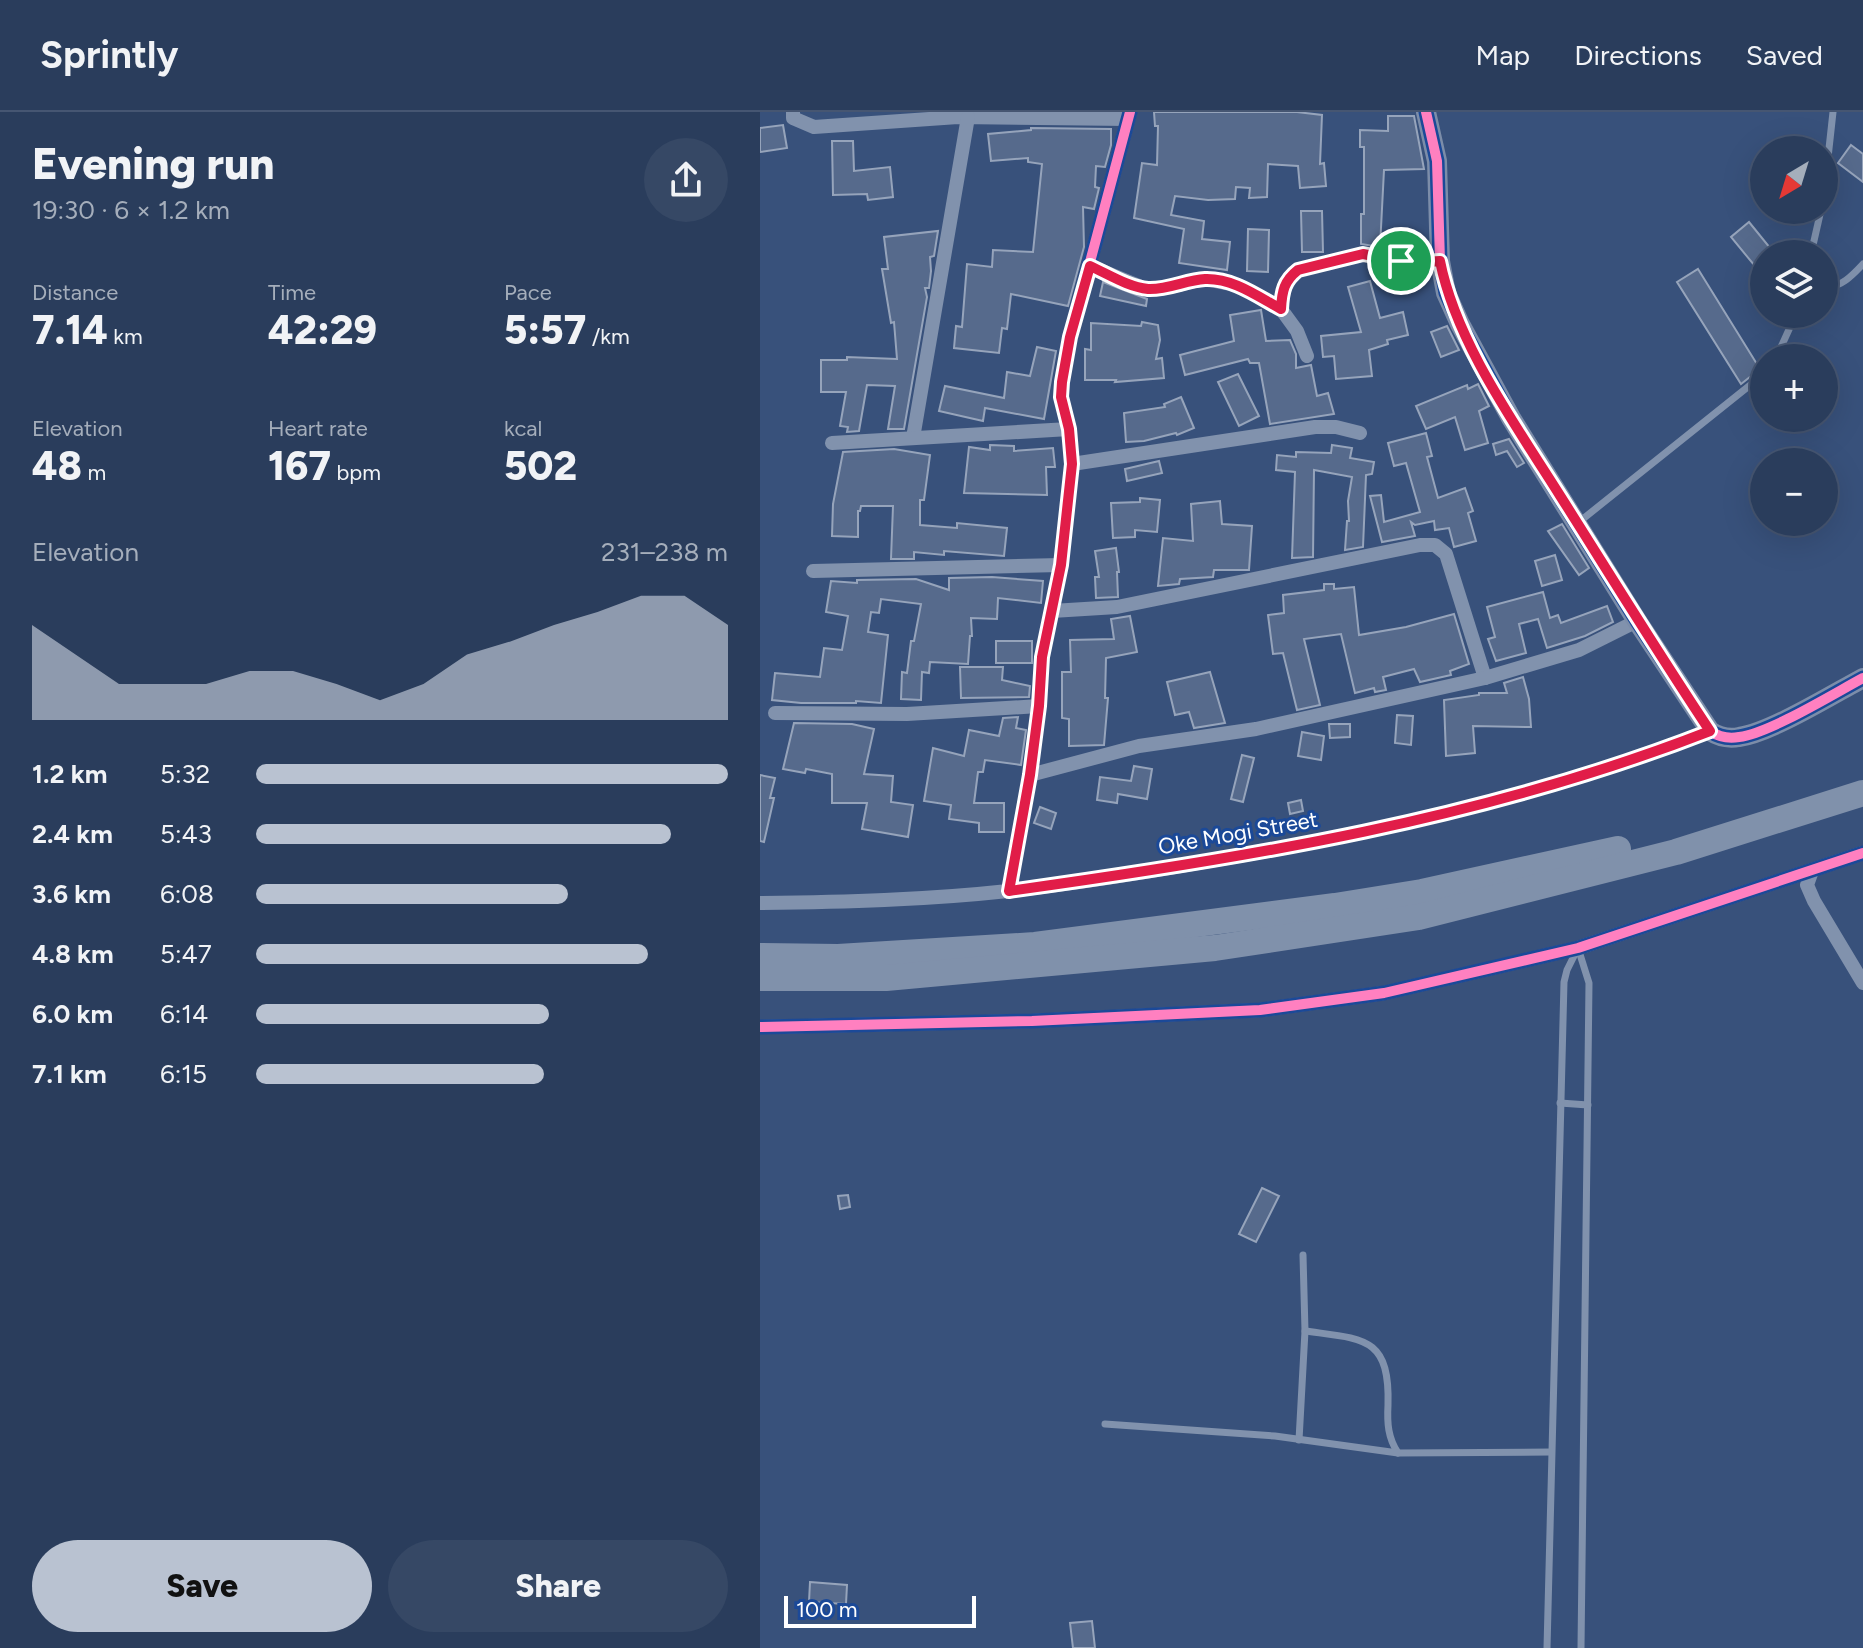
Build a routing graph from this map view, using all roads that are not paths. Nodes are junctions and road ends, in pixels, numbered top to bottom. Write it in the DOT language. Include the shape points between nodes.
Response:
graph roads {
  1 [pos="793,112"];
  2 [pos="1426,112"];
  3 [pos="1833,112"];
  4 [pos="1129,115"];
  5 [pos="968,117"];
  6 [pos="1830,136"];
  7 [pos="1440,261"];
  8 [pos="1863,264"];
  9 [pos="1090,266"];
  10 [pos="1838,286"];
  11 [pos="1281,309"];
  12 [pos="1307,356"];
  13 [pos="1750,385"];
  14 [pos="1069,429"];
  15 [pos="1360,433"];
  16 [pos="913,438"];
  17 [pos="832,443"];
  18 [pos="1072,464"];
  19 [pos="1577,523"];
  20 [pos="1061,565"];
  21 [pos="813,571"];
  22 [pos="1052,611"];
  23 [pos="1637,621"];
  24 [pos="1485,678"];
  25 [pos="1863,678"];
  26 [pos="1039,706"];
  27 [pos="775,713"];
  28 [pos="1710,731"];
  29 [pos="1030,775"];
  30 [pos="1859,786"];
  31 [pos="1863,853"];
  32 [pos="1812,871"];
  33 [pos="1009,891"];
  34 [pos="760,903"];
  35 [pos="1578,948"];
  36 [pos="760,956"];
  37 [pos="760,978"];
  38 [pos="1863,983"];
  39 [pos="760,1027"];
  40 [pos="1560,1103"];
  41 [pos="1588,1105"];
  42 [pos="1303,1255"];
  43 [pos="1305,1331"];
  44 [pos="1105,1424"];
  45 [pos="1299,1440"];
  46 [pos="1551,1452"];
  47 [pos="1398,1453"];
  48 [pos="1547,1648"];
  49 [pos="1581,1648"];
  1 -- 5 [label="street" via="793,118 814,127"];
  2 -- 7 [label="street" via="1437,161"];
  3 -- 6 [label="lane"];
  4 -- 5 [label="street"];
  4 -- 9 [label="street"];
  5 -- 16 [label="street"];
  7 -- 11 [label="street" via="1410,263 1363,254 1298,270 1283,288"];
  7 -- 19 [label="street" via="1460,324"];
  8 -- 10 [label="lane"];
  9 -- 11 [label="street" via="1146,289 1205,279 1228,283"];
  9 -- 14 [label="street" via="1062,382"];
  11 -- 12 [label="street"];
  13 -- 19 [label="lane"];
  14 -- 16 [label="street"];
  14 -- 18 [label="street"];
  15 -- 18 [label="street" via="1315,427"];
  16 -- 17 [label="street"];
  18 -- 20 [label="street"];
  19 -- 23 [label="street"];
  20 -- 21 [label="street"];
  20 -- 22 [label="street"];
  22 -- 24 [label="street" via="1117,607 1435,545 1446,554"];
  22 -- 26 [label="street"];
  23 -- 24 [label="street" via="1579,650"];
  23 -- 28 [label="street"];
  24 -- 29 [label="street" via="1256,729 1139,746"];
  25 -- 28 [label="street" via="1761,731 1739,738"];
  26 -- 27 [label="street" via="907,714"];
  26 -- 29 [label="street"];
  28 -- 33 [label="street, Oke Mogi Street" via="1633,761 1398,824 1210,861"];
  29 -- 33 [label="street"];
  30 -- 36 [label="highway" via="1685,834 1349,904 1035,945 838,957"];
  30 -- 37 [label="highway" via="1676,852 1419,917 1200,949 886,978"];
  31 -- 32 [label="street"];
  32 -- 35 [label="street"];
  32 -- 38 [label="street" via="1807,885 1814,901"];
  33 -- 34 [label="street, Oke Mogi Street"];
  35 -- 39 [label="street" via="1384,993 1260,1010"];
  35 -- 40 [label="lane" via="1564,982"];
  35 -- 41 [label="lane" via="1589,983"];
  40 -- 41 [label="lane"];
  40 -- 46 [label="lane"];
  41 -- 49 [label="lane"];
  42 -- 43 [label="lane"];
  43 -- 45 [label="lane"];
  43 -- 47 [label="lane" via="1357,1339 1377,1350 1386,1364 1388,1420"];
  44 -- 45 [label="lane"];
  45 -- 47 [label="lane"];
  46 -- 47 [label="lane"];
  46 -- 48 [label="lane"];
}
